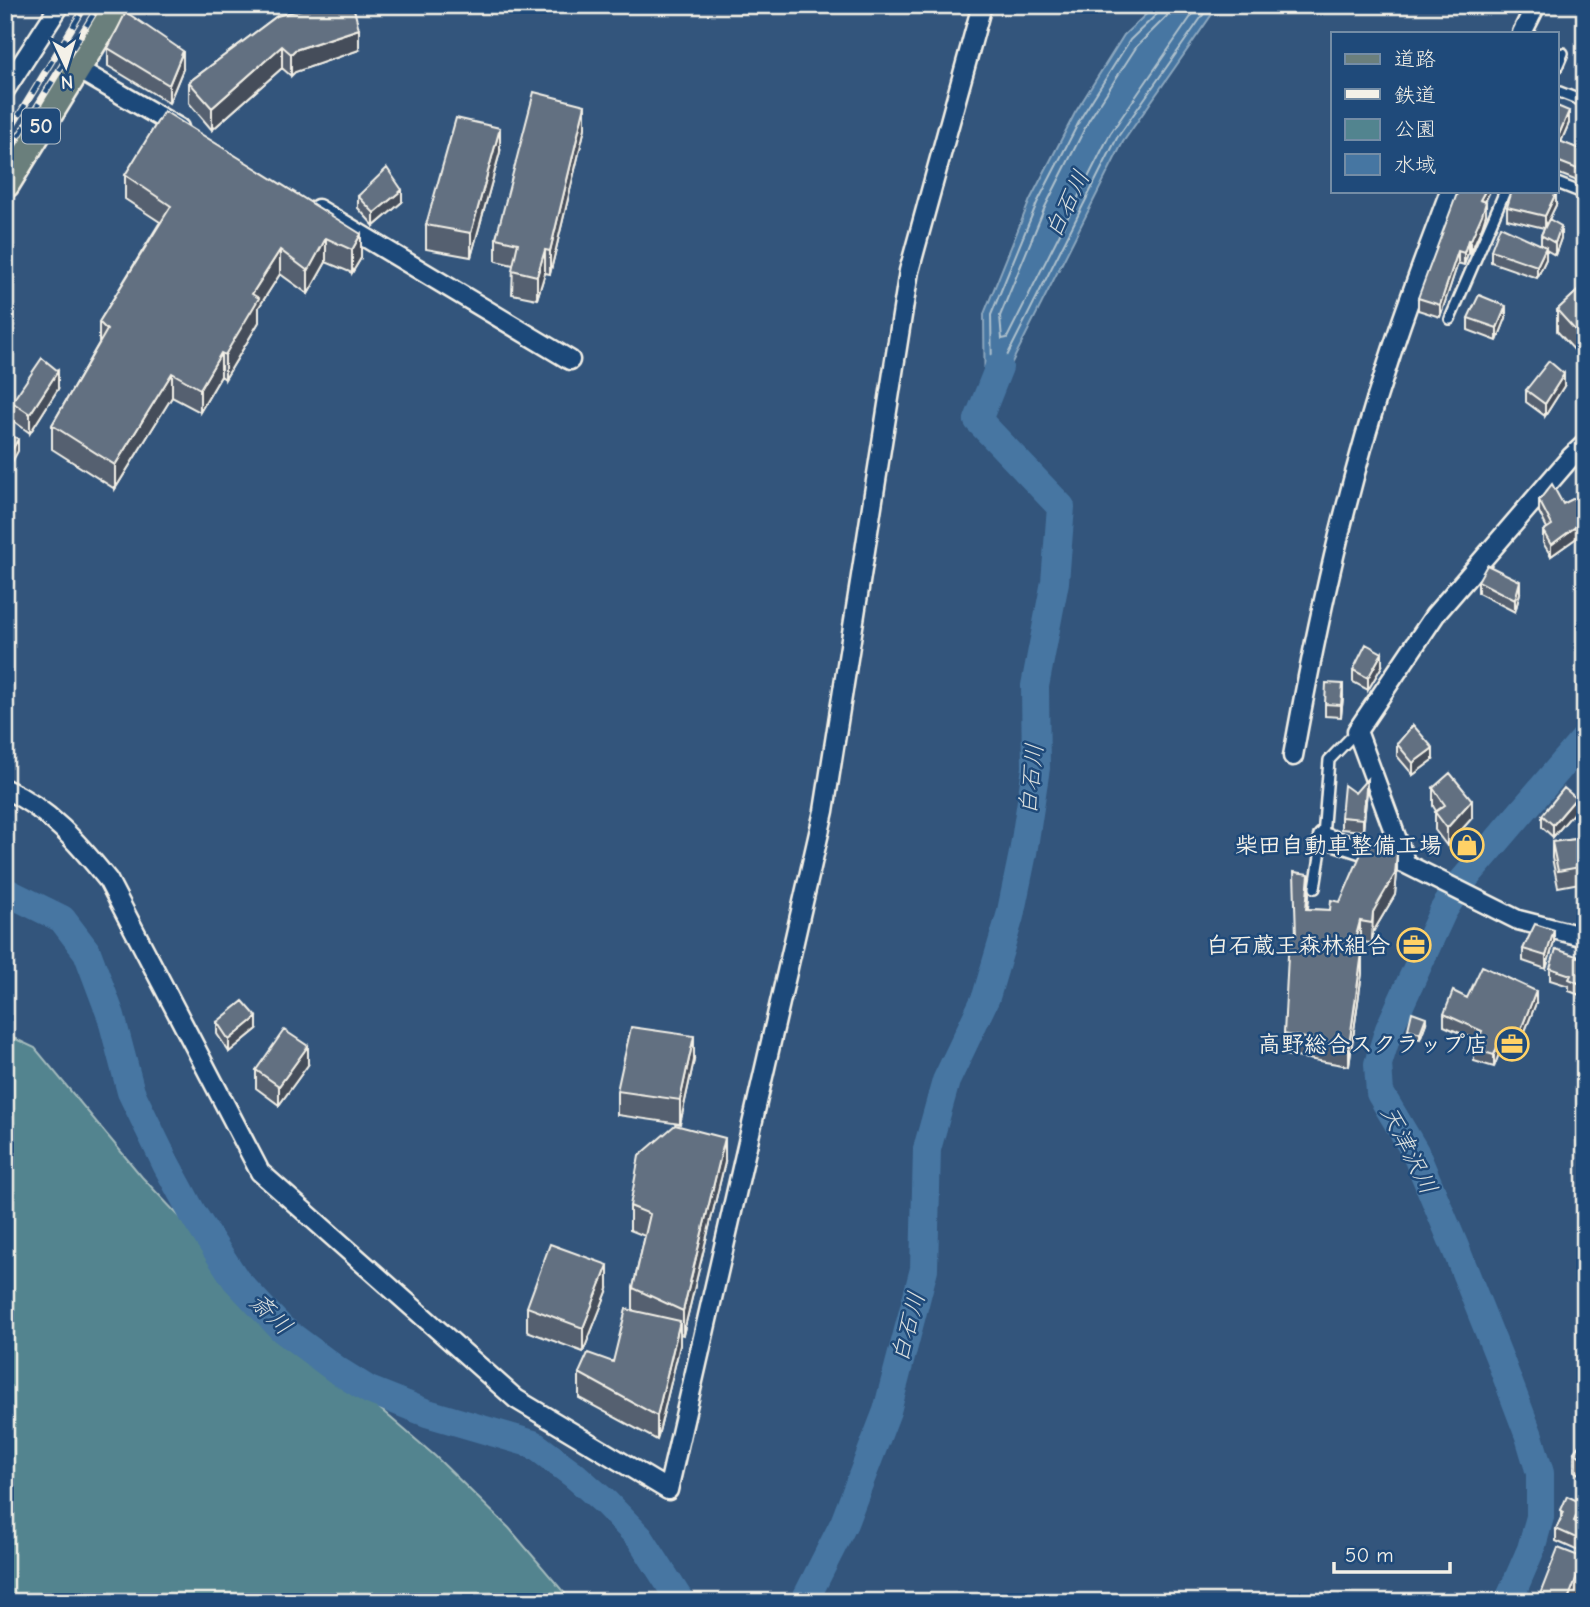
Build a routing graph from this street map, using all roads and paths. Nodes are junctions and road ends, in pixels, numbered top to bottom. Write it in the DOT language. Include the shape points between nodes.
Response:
graph roads {
  1 [pos="60,5"];
  2 [pos="115,5"];
  3 [pos="982,5"];
  4 [pos="1536,5"];
  5 [pos="1522,32"];
  6 [pos="1563,52"];
  7 [pos="1558,64"];
  8 [pos="76,68"];
  9 [pos="5,90"];
  10 [pos="1558,91"];
  11 [pos="1585,102"];
  12 [pos="196,137"];
  13 [pos="1558,183"];
  14 [pos="5,184"];
  15 [pos="1450,192"];
  16 [pos="1505,192"];
  17 [pos="1585,194"];
  18 [pos="303,200"];
  19 [pos="1450,319"];
  20 [pos="570,360"];
  21 [pos="1585,444"];
  22 [pos="1357,731"];
  23 [pos="1293,757"];
  24 [pos="5,789"];
  25 [pos="1323,837"];
  26 [pos="1406,864"];
  27 [pos="1315,888"];
  28 [pos="1585,937"];
  1 -- 9 [label="street"];
  2 -- 8 [label="main road, 50"];
  3 -- 24 [label="street" via="909,271 824,811 668,1490 516,1399 260,1172 108,880 56,821"];
  4 -- 5 [label="street"];
  6 -- 7 [label="lane"];
  8 -- 12 [label="street"];
  8 -- 14 [label="main road, 50"];
  10 -- 11 [label="lane"];
  13 -- 17 [label="lane"];
  15 -- 23 [label="street" via="1371,417 1309,667"];
  16 -- 19 [label="lane"];
  18 -- 20 [label="street"];
  21 -- 22 [label="street" via="1435,615"];
  22 -- 25 [label="lane" via="1329,760"];
  22 -- 26 [label="street"];
  25 -- 26 [label="street"];
  25 -- 27 [label="lane"];
  26 -- 28 [label="street" via="1518,920"];
}
